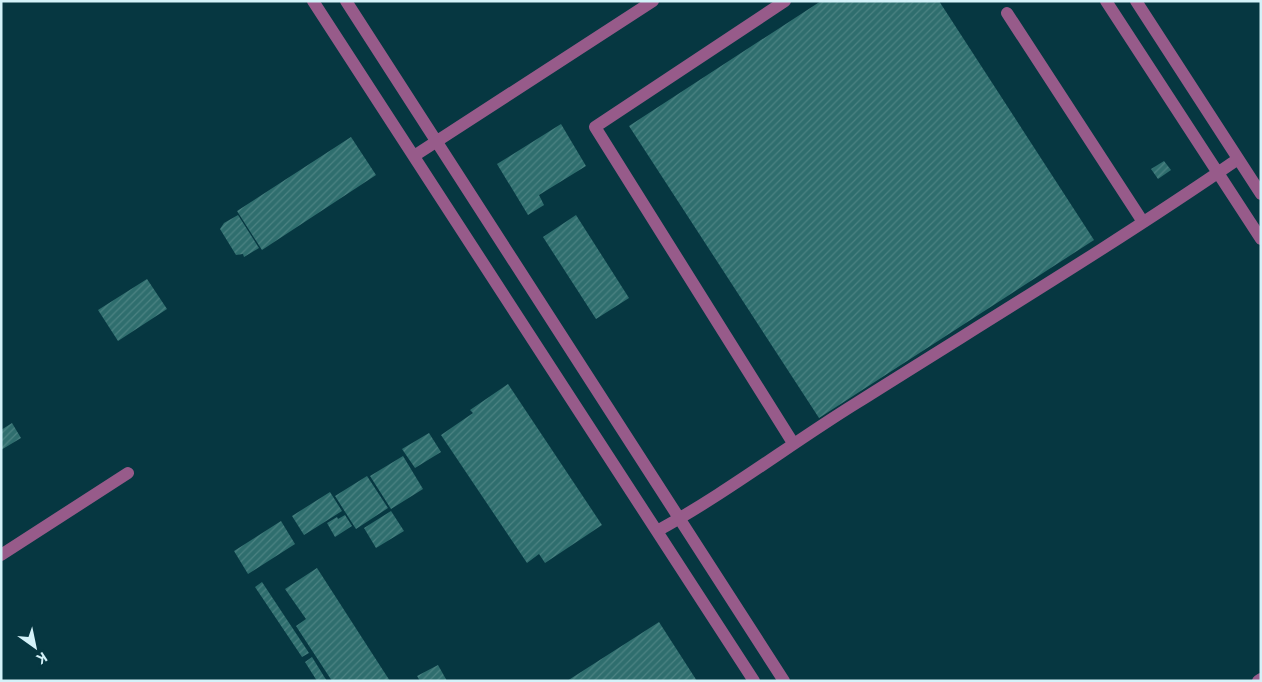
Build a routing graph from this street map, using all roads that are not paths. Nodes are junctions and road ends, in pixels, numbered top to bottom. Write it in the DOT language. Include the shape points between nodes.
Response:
graph roads {
  1 [pos="313,1"];
  2 [pos="346,1"];
  3 [pos="653,1"];
  4 [pos="785,1"];
  5 [pos="1106,1"];
  6 [pos="1136,1"];
  7 [pos="1007,13"];
  8 [pos="435,143"];
  9 [pos="414,156"];
  10 [pos="1238,159"];
  11 [pos="1218,173"];
  12 [pos="1261,194"];
  13 [pos="1144,222"];
  14 [pos="1261,238"];
  15 [pos="793,443"];
  16 [pos="128,473"];
  17 [pos="681,518"];
  18 [pos="657,531"];
  19 [pos="1,555"];
  20 [pos="754,681"];
  21 [pos="784,681"];
  1 -- 9 [label="lane"];
  2 -- 8 [label="lane"];
  3 -- 8 [label="lane"];
  4 -- 15 [label="lane" via="595,127"];
  5 -- 11 [label="lane"];
  6 -- 10 [label="lane"];
  7 -- 13 [label="lane"];
  8 -- 9 [label="lane"];
  8 -- 17 [label="lane"];
  9 -- 18 [label="lane"];
  10 -- 11 [label="lane"];
  10 -- 12 [label="lane"];
  11 -- 13 [label="lane"];
  11 -- 14 [label="lane"];
  13 -- 15 [label="lane"];
  15 -- 17 [label="lane"];
  16 -- 19 [label="lane"];
  17 -- 18 [label="lane"];
  17 -- 21 [label="lane"];
  18 -- 20 [label="lane"];
}
